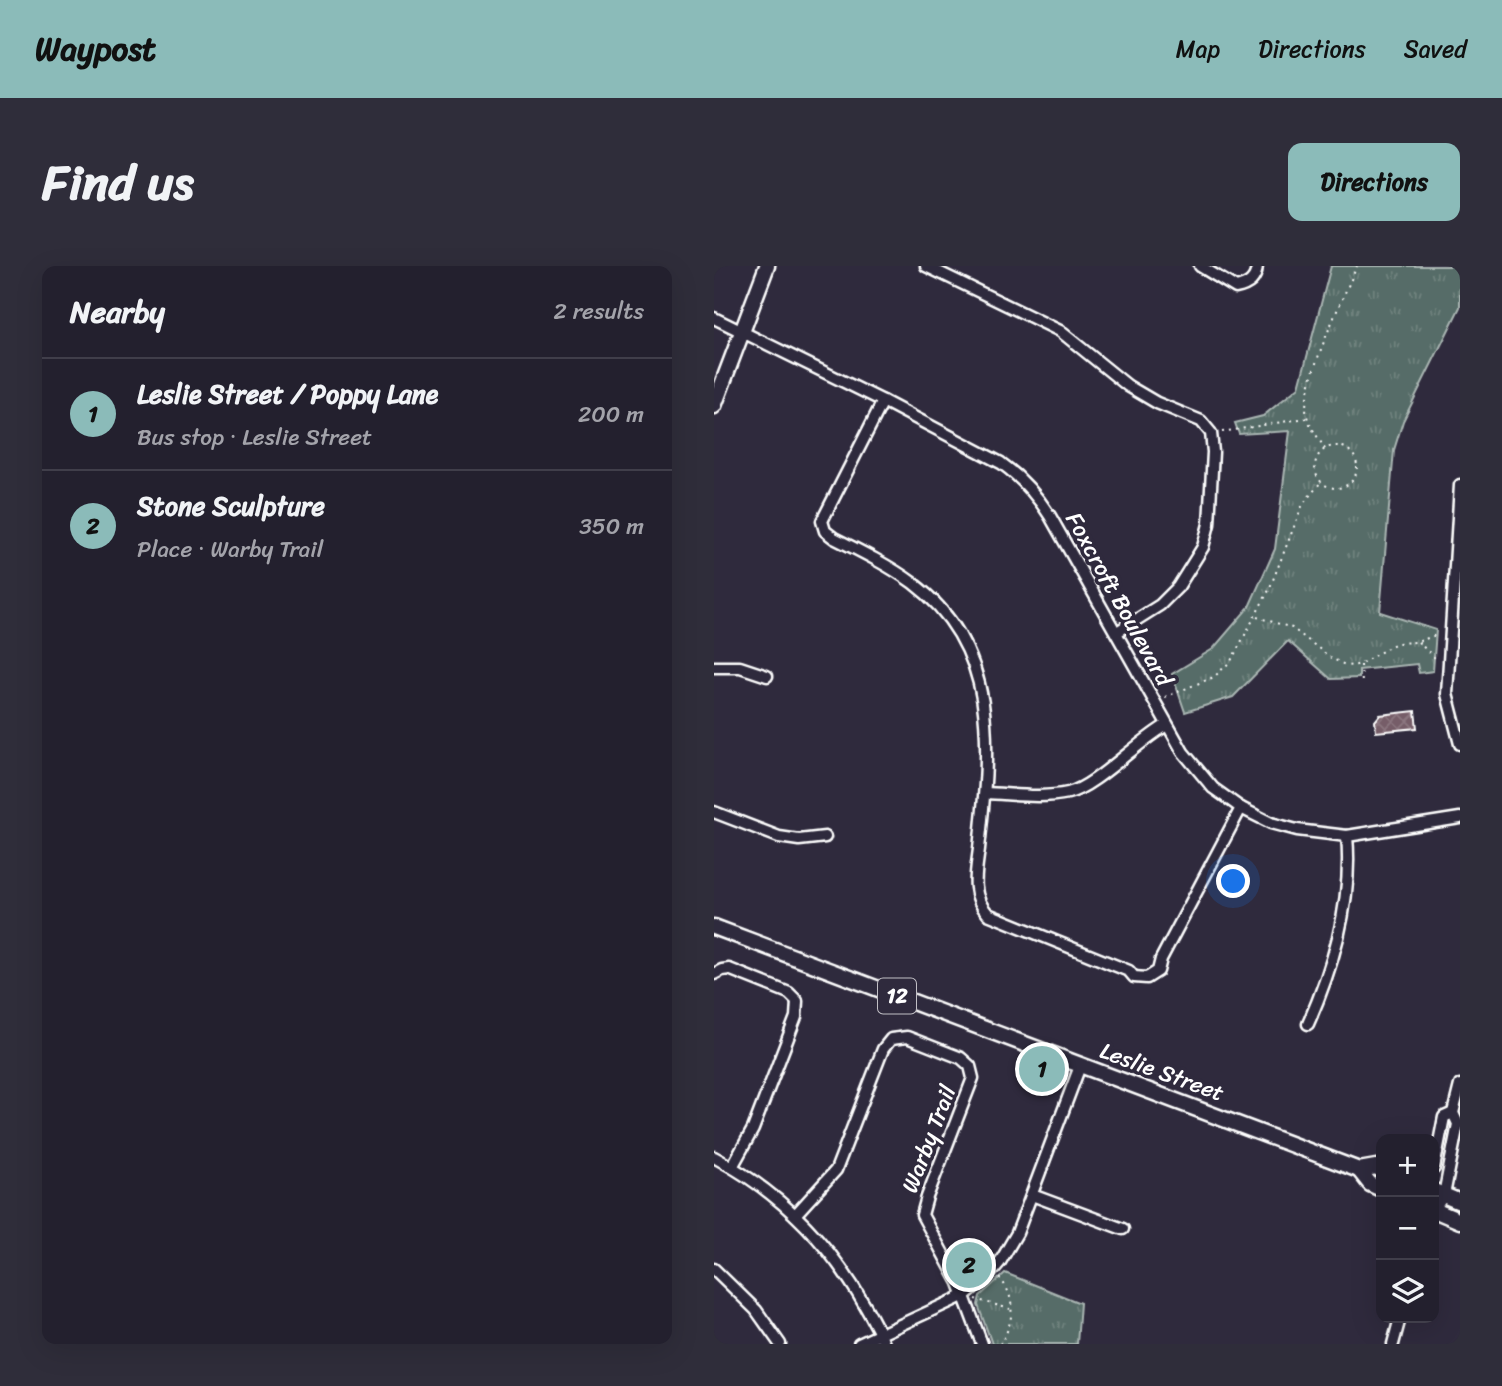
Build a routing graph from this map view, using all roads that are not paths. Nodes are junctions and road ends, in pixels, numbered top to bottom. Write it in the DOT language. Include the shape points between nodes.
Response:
graph roads {
  1 [pos="767,266"];
  2 [pos="926,266"];
  3 [pos="1200,266"];
  4 [pos="1257,266"];
  5 [pos="714,318"];
  6 [pos="741,331"];
  7 [pos="883,401"];
  8 [pos="714,406"];
  9 [pos="1460,485"];
  10 [pos="1116,632"];
  11 [pos="1455,645"];
  12 [pos="714,667"];
  13 [pos="767,676"];
  14 [pos="1167,725"];
  15 [pos="1460,744"];
  16 [pos="986,793"];
  17 [pos="1241,808"];
  18 [pos="714,812"];
  19 [pos="1460,818"];
  20 [pos="1347,836"];
  21 [pos="825,837"];
  22 [pos="714,927"];
  23 [pos="714,974"];
  24 [pos="1308,1024"];
  25 [pos="1080,1066"];
  26 [pos="1460,1085"];
  27 [pos="1453,1113"];
  28 [pos="1439,1142"];
  29 [pos="714,1157"];
  30 [pos="732,1167"];
  31 [pos="1376,1167"];
  32 [pos="1359,1170"];
  33 [pos="1376,1187"];
  34 [pos="1439,1193"];
  35 [pos="1032,1195"];
  36 [pos="1460,1202"];
  37 [pos="1439,1211"];
  38 [pos="795,1215"];
  39 [pos="1460,1221"];
  40 [pos="1124,1229"];
  41 [pos="714,1269"];
  42 [pos="969,1297"];
  43 [pos="1399,1323"];
  44 [pos="882,1339"];
  45 [pos="780,1344"];
  46 [pos="859,1344"];
  47 [pos="982,1344"];
  48 [pos="1393,1344"];
  1 -- 6 [label="main road"];
  2 -- 10 [label="street" via="1060,331 1128,386 1201,421 1211,433 1209,524 1203,547 1178,587 1160,605"];
  3 -- 4 [label="street" via="1236,288 1254,279"];
  5 -- 6 [label="street, Foxcroft Boulevard"];
  6 -- 7 [label="street, Foxcroft Boulevard"];
  6 -- 8 [label="main road"];
  7 -- 10 [label="street, Foxcroft Boulevard" via="1018,475 1050,516"];
  7 -- 16 [label="street" via="822,521 825,531 911,582 946,614 958,632 982,691"];
  9 -- 11 [label="street"];
  10 -- 14 [label="street, Foxcroft Boulevard"];
  11 -- 15 [label="street" via="1447,694"];
  12 -- 13 [label="street" via="740,667"];
  14 -- 16 [label="street" via="1071,793"];
  14 -- 17 [label="street, Foxcroft Boulevard" via="1213,788"];
  16 -- 17 [label="street" via="975,890 988,915 1141,979 1158,971"];
  17 -- 20 [label="street, Foxcroft Boulevard" via="1297,830"];
  18 -- 21 [label="street" via="779,837"];
  19 -- 20 [label="street, Foxcroft Boulevard"];
  20 -- 24 [label="street" via="1347,891 1339,934"];
  22 -- 25 [label="main road, Leslie Street / 12"];
  23 -- 30 [label="street" via="735,972 789,993 798,1006 753,1129"];
  25 -- 32 [label="main road, Leslie Street / 12"];
  25 -- 35 [label="street"];
  26 -- 27 [label="street"];
  27 -- 28 [label="street" via="1444,1117"];
  27 -- 34 [label="street" via="1458,1124"];
  29 -- 30 [label="street"];
  30 -- 38 [label="street"];
  31 -- 32 [label="main road, Leslie Street / 12"];
  32 -- 33 [label="main road, Leslie Street / 12"];
  34 -- 36 [label="main road"];
  35 -- 40 [label="street"];
  35 -- 42 [label="street" via="1006,1255"];
  37 -- 39 [label="main road"];
  38 -- 42 [label="street, Warby Trail" via="836,1170 886,1044 907,1037 961,1058 970,1066 973,1078 922,1215"];
  38 -- 44 [label="street" via="842,1269"];
  41 -- 45 [label="street" via="756,1310"];
  42 -- 44 [label="street"];
  42 -- 47 [label="street"];
  43 -- 48 [label="street"];
  44 -- 46 [label="street"];
}
